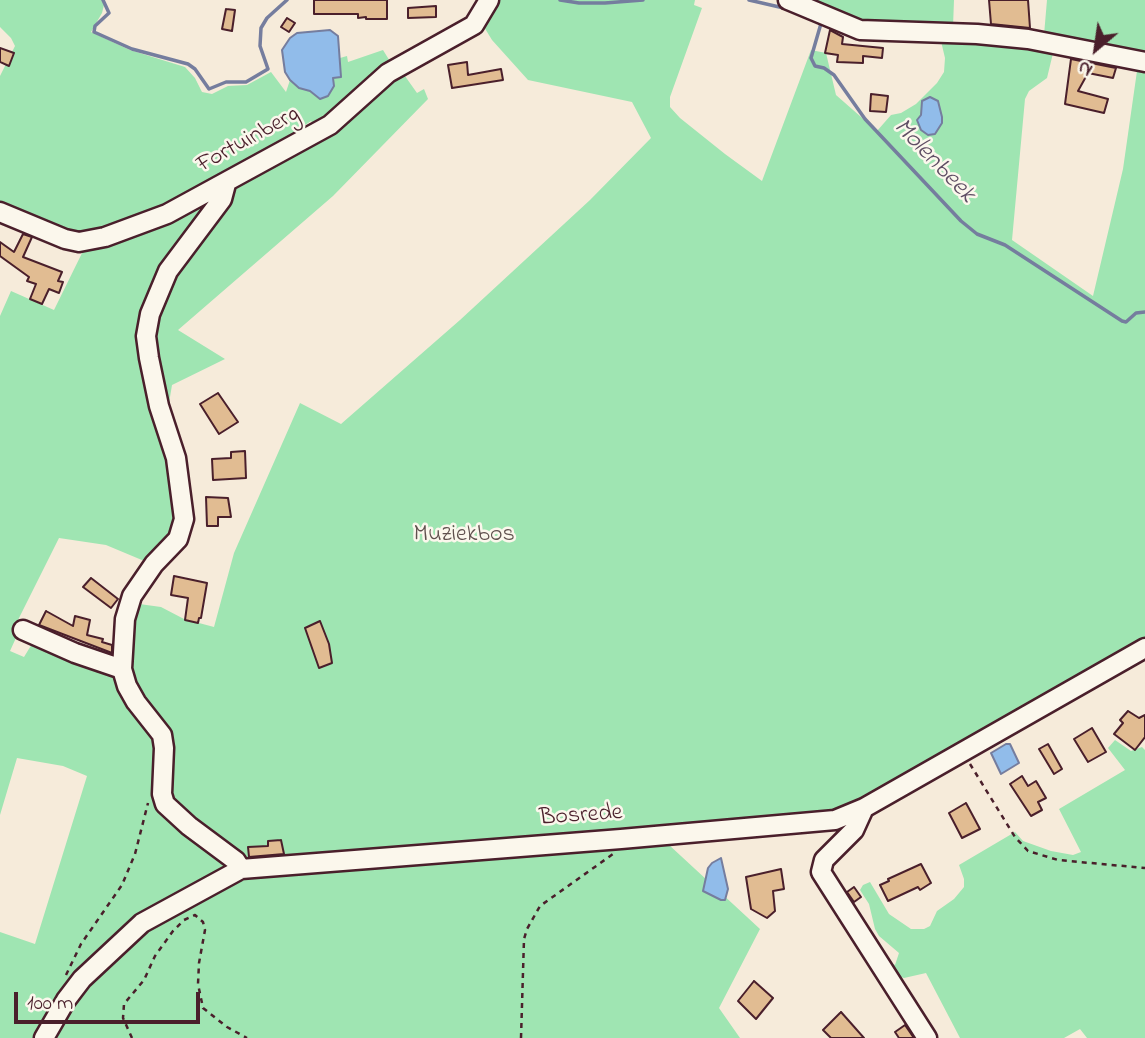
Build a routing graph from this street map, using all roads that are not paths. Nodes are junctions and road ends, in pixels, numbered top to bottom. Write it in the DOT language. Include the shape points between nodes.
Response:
graph roads {
  1 [pos="489,0"];
  2 [pos="788,0"];
  3 [pos="1145,62"];
  4 [pos="226,184"];
  5 [pos="0,212"];
  6 [pos="23,630"];
  7 [pos="1145,648"];
  8 [pos="122,669"];
  9 [pos="864,808"];
  10 [pos="241,869"];
  11 [pos="44,1038"];
  12 [pos="927,1038"];
  1 -- 4 [label="street, Fortuinberg" via="465,32 387,73 330,125"];
  2 -- 3 [label="street" via="860,30 1017,38"];
  4 -- 5 [label="street, Fortuinberg" via="142,225 82,242"];
  4 -- 8 [label="street" via="222,199 168,271 150,314 149,358 176,458 184,519 178,539 132,596 125,619"];
  6 -- 8 [label="street"];
  7 -- 9 [label="street, Bosrede"];
  8 -- 10 [label="street" via="136,702 162,735 165,804"];
  9 -- 10 [label="street, Bosrede" via="835,820"];
  9 -- 12 [label="street" via="854,830 824,860 821,872"];
  10 -- 11 [label="street, Bosrede" via="142,923 82,979"];
}
